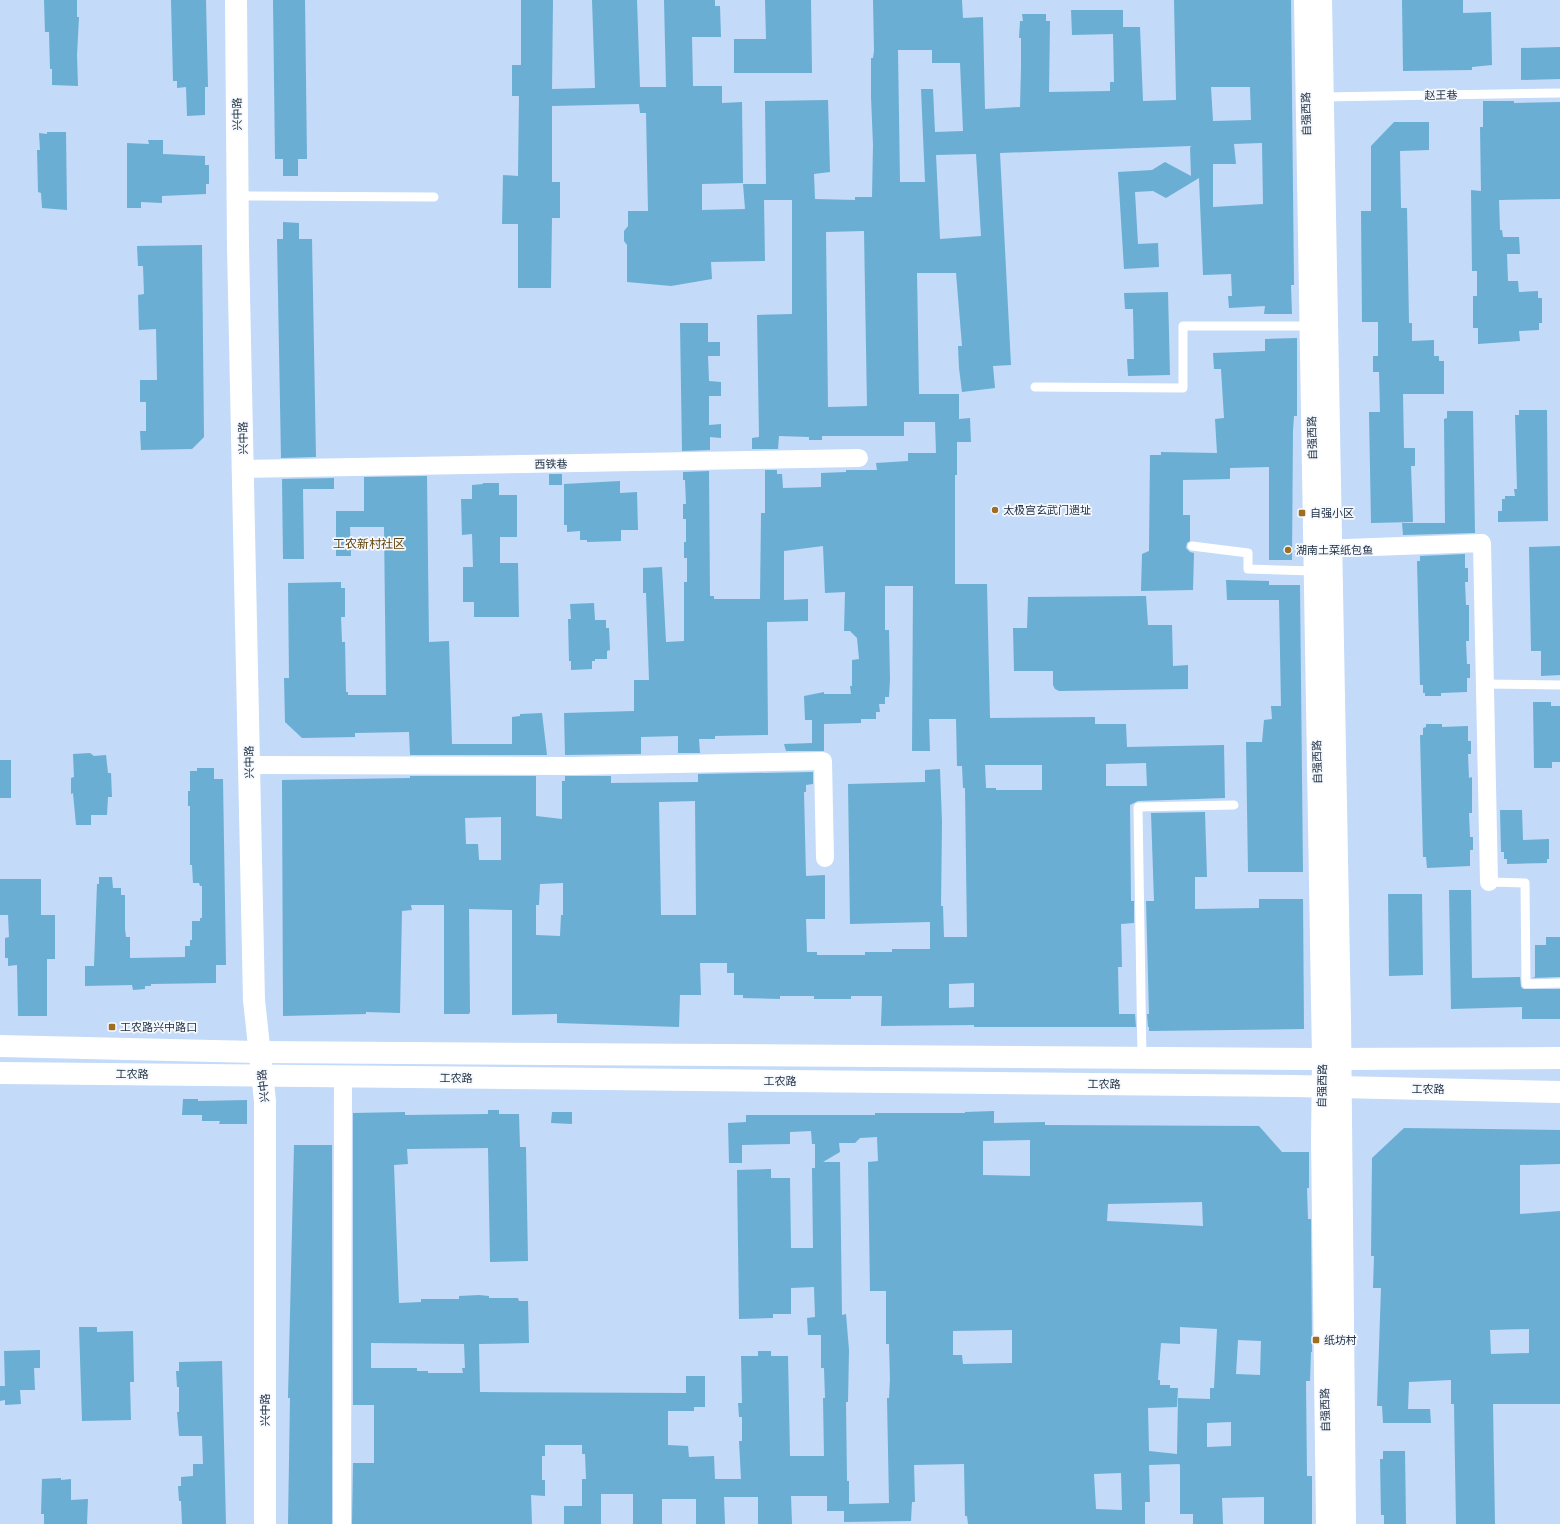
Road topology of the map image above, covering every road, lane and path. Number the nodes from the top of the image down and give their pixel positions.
1 (236, 0) edge
2 (1305, 0) edge
3 (1321, 0) edge
4 (1560, 93) edge
5 (1323, 97) junction
6 (238, 196) junction
7 (434, 197) dead end
8 (1310, 326) junction
9 (1035, 386) dead end
10 (859, 458) dead end
11 (243, 469) junction
12 (1192, 546) dead end
13 (1322, 548) junction
14 (1314, 571) junction
15 (1485, 684) junction
16 (1560, 685) edge
17 (249, 765) junction
18 (1234, 805) dead end
19 (825, 858) dead end
20 (1489, 882) joint
21 (1560, 983) edge
22 (0, 1046) edge
23 (260, 1052) junction
24 (1142, 1058) junction
25 (1560, 1058) edge
26 (1332, 1059) junction
27 (0, 1073) edge
28 (263, 1076) junction
29 (343, 1077) junction
30 (1331, 1087) junction
31 (1560, 1092) edge
32 (265, 1524) edge
33 (342, 1524) edge
34 (1327, 1524) edge
35 (1345, 1524) edge

1 - 6 main road, 兴中路
2 - 8 main road, 自强西路
3 - 5 main road, 自强西路
4 - 5 lane, 赵王巷
5 - 13 main road, 自强西路
6 - 7 lane
6 - 11 main road, 兴中路
8 - 9 lane
8 - 13 main road, 自强西路
10 - 11 street, 西铁巷
11 - 17 main road, 兴中路
12 - 14 lane
13 - 14 main road, 自强西路
13 - 15 street
13 - 26 main road, 自强西路
14 - 26 main road, 自强西路
15 - 16 lane
15 - 20 street
17 - 19 street
17 - 23 main road, 兴中路
18 - 24 lane
20 - 21 lane
22 - 23 main road
23 - 24 main road
23 - 28 main road, 兴中路
24 - 26 main road
25 - 26 main road
26 - 30 main road, 自强西路
27 - 28 main road, 工农路
28 - 29 main road, 工农路
28 - 32 main road, 兴中路
29 - 30 main road, 工农路
29 - 33 street
30 - 31 main road, 工农路
30 - 34 main road, 自强西路
30 - 35 main road, 自强西路

